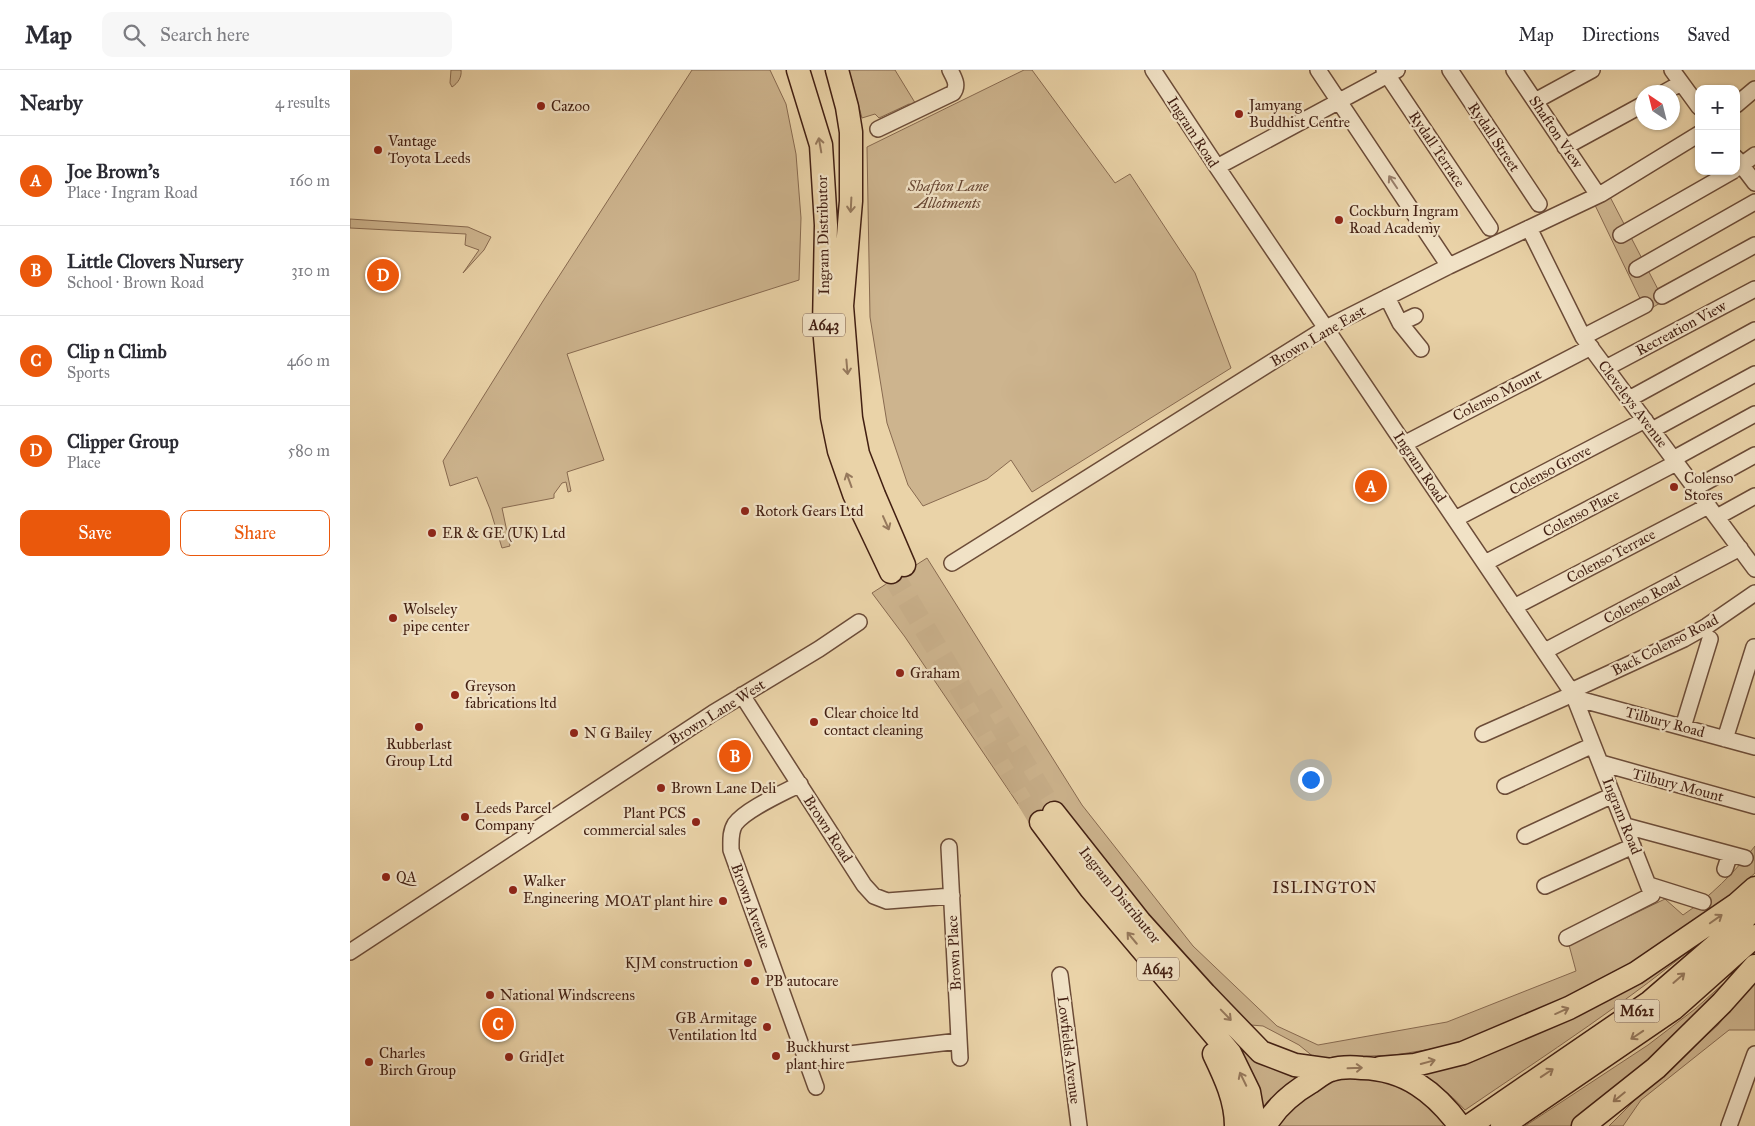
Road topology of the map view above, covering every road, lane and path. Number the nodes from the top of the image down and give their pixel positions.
1 (798, 70) edge
2 (837, 70) edge
3 (1153, 70) edge
4 (1318, 70) edge
5 (1450, 70) edge
6 (1514, 70) edge
7 (1592, 70) edge
8 (1672, 70) edge
9 (1389, 72) edge
10 (952, 74) edge
11 (1682, 84) joint
12 (1755, 89) edge
13 (1338, 101) junction
14 (1535, 101) junction
15 (1695, 102) edge
16 (1740, 102) edge
17 (1635, 109) edge
18 (878, 130) dead end
19 (1695, 136) edge
20 (1566, 146) junction
21 (1755, 156) edge
22 (1740, 164) edge
23 (1216, 167) junction
24 (1740, 169) edge
25 (1722, 175) edge
26 (1755, 183) edge
27 (1598, 195) junction
28 (1755, 202) edge
29 (1539, 204) dead end
30 (1490, 228) dead end
31 (1529, 228) junction
32 (1620, 235) dead end
33 (1755, 245) edge
34 (1450, 266) junction
35 (1637, 269) dead end
36 (1755, 288) edge
37 (1662, 296) dead end
38 (1386, 298) junction
39 (1645, 305) dead end
40 (1415, 316) dead end
41 (1400, 323) junction
42 (1326, 328) junction
43 (1755, 330) edge
44 (1587, 342) junction
45 (1421, 349) dead end
46 (1606, 368) junction
47 (1755, 374) edge
48 (1629, 399) junction
49 (1755, 414) edge
50 (1648, 425) junction
51 (1404, 444) junction
52 (1755, 455) edge
53 (1675, 461) junction
54 (1695, 488) junction
55 (1753, 501) edge
56 (1712, 512) junction
57 (1455, 519) junction
58 (1740, 548) junction
59 (952, 563) dead end
60 (1485, 563) junction
61 (1755, 569) edge
62 (1755, 593) edge
63 (1514, 607) junction
64 (860, 622) dead end
65 (1710, 640) dead end
66 (1754, 647) edge
67 (1544, 651) junction
68 (1573, 694) junction
69 (742, 695) junction
70 (1683, 727) junction
71 (1483, 734) dead end
72 (1725, 739) junction
73 (1593, 745) junction
74 (1755, 747) edge
75 (1601, 763) junction
76 (800, 784) junction
77 (1505, 786) dead end
78 (1613, 795) junction
79 (1755, 806) edge
80 (1626, 826) junction
81 (1525, 836) dead end
82 (1633, 846) junction
83 (949, 847) dead end
84 (1730, 854) junction
85 (1746, 858) dead end
86 (1726, 869) dead end
87 (1649, 885) junction
88 (1545, 886) dead end
89 (1755, 888) edge
90 (952, 896) junction
91 (1702, 902) dead end
92 (1755, 906) edge
93 (1755, 936) edge
94 (1567, 938) dead end
95 (350, 952) edge
96 (1755, 966) edge
97 (1060, 975) dead end
98 (1180, 995) junction
99 (959, 1041) junction
100 (1755, 1054) edge
101 (960, 1058) dead end
102 (807, 1059) junction
103 (1380, 1068) junction
104 (1331, 1070) junction
105 (816, 1087) dead end
106 (1510, 1113) edge
107 (1079, 1126) edge
108 (1236, 1126) edge
109 (1255, 1126) edge
110 (1265, 1126) edge
111 (1460, 1126) edge
112 (1469, 1126) edge
113 (1583, 1126) edge
114 (1729, 1126) edge

2 -> 1 highway, Ingram Distributor / A643
3 - 23 street, Ingram Road
4 - 13 street
5 - 29 street, Rydall Street
6 - 14 street, Shafton View
7 - 14 street
8 - 11 street
9 - 13 street
9 - 30 street, Rydall Terrace
10 - 18 street
11 - 15 street
12 - 16 street
13 - 23 street
34 -> 13 street
14 - 20 street, Shafton View
17 - 20 street
19 - 27 street, Brown Lane East
20 - 27 street, Shafton View
21 - 22 street
23 - 42 street, Ingram Road
24 - 26 street
25 - 32 street
27 - 31 street, Brown Lane East
28 - 35 street
31 - 34 street, Brown Lane East
31 - 44 street, Cleveleys Avenue
33 - 37 street
34 - 38 street, Brown Lane East
36 - 46 street, Recreation View
38 - 41 street
38 - 42 street, Brown Lane East
39 - 44 street, Colenso Mount
40 - 41 street
41 - 45 street
42 - 51 street, Ingram Road
42 - 59 street, Brown Lane East
43 - 48 street
44 - 46 street, Cleveleys Avenue
44 - 51 street, Colenso Mount
46 - 48 street, Cleveleys Avenue
47 - 50 street, Colenso Grove
48 - 50 street, Cleveleys Avenue
49 - 53 street, Colenso Place
50 - 53 street, Cleveleys Avenue
50 - 57 street, Colenso Grove
51 - 57 street, Ingram Road
52 - 54 street
53 - 54 street, Cleveleys Avenue
53 - 60 street, Colenso Place
54 - 56 street, Cleveleys Avenue
55 - 56 street, Colenso Terrace
56 - 58 street, Cleveleys Avenue
56 - 63 street, Colenso Terrace
57 - 60 street, Ingram Road
58 - 61 street, Cleveleys Avenue
58 - 67 street, Colenso Road
60 - 63 street, Ingram Road
62 - 68 street, Back Colenso Road
63 - 67 street, Ingram Road
64 - 69 street, Brown Lane West
65 - 70 street
66 - 72 street
67 - 68 street, Ingram Road
68 - 70 street, Tilbury Road
68 - 71 street, Back Colenso Road
68 - 73 street, Ingram Road
69 - 76 street, Brown Road
69 - 95 street, Brown Lane West
70 - 72 street, Tilbury Road
72 - 74 street, Tilbury Road
73 - 75 street, Ingram Road
73 - 77 street
75 - 78 street, Ingram Road
75 - 79 street, Tilbury Mount
76 - 90 street, Brown Road
76 - 102 street, Brown Avenue
78 - 80 street, Ingram Road
78 - 81 street
80 - 82 street, Ingram Road
80 - 84 street
82 - 87 street, Ingram Road
82 - 88 street
83 - 90 street, Brown Place
84 - 85 street
84 - 86 street
87 - 91 street
87 - 94 street
103 -> 89 highway
90 - 99 street, Brown Place
106 -> 92 highway, M621
93 -> 106 highway, M621
96 -> 113 highway
97 - 107 street, Lowfields Avenue
98 -> 104 highway, Ingram Distributor / A643
98 - 108 highway
109 -> 98 highway, Ingram Distributor / A643
99 - 101 street, Brown Place
99 - 102 street
100 - 114 street
102 - 105 street, Brown Avenue
104 -> 103 highway
103 - 111 highway
104 - 110 highway
106 - 112 highway, M621

